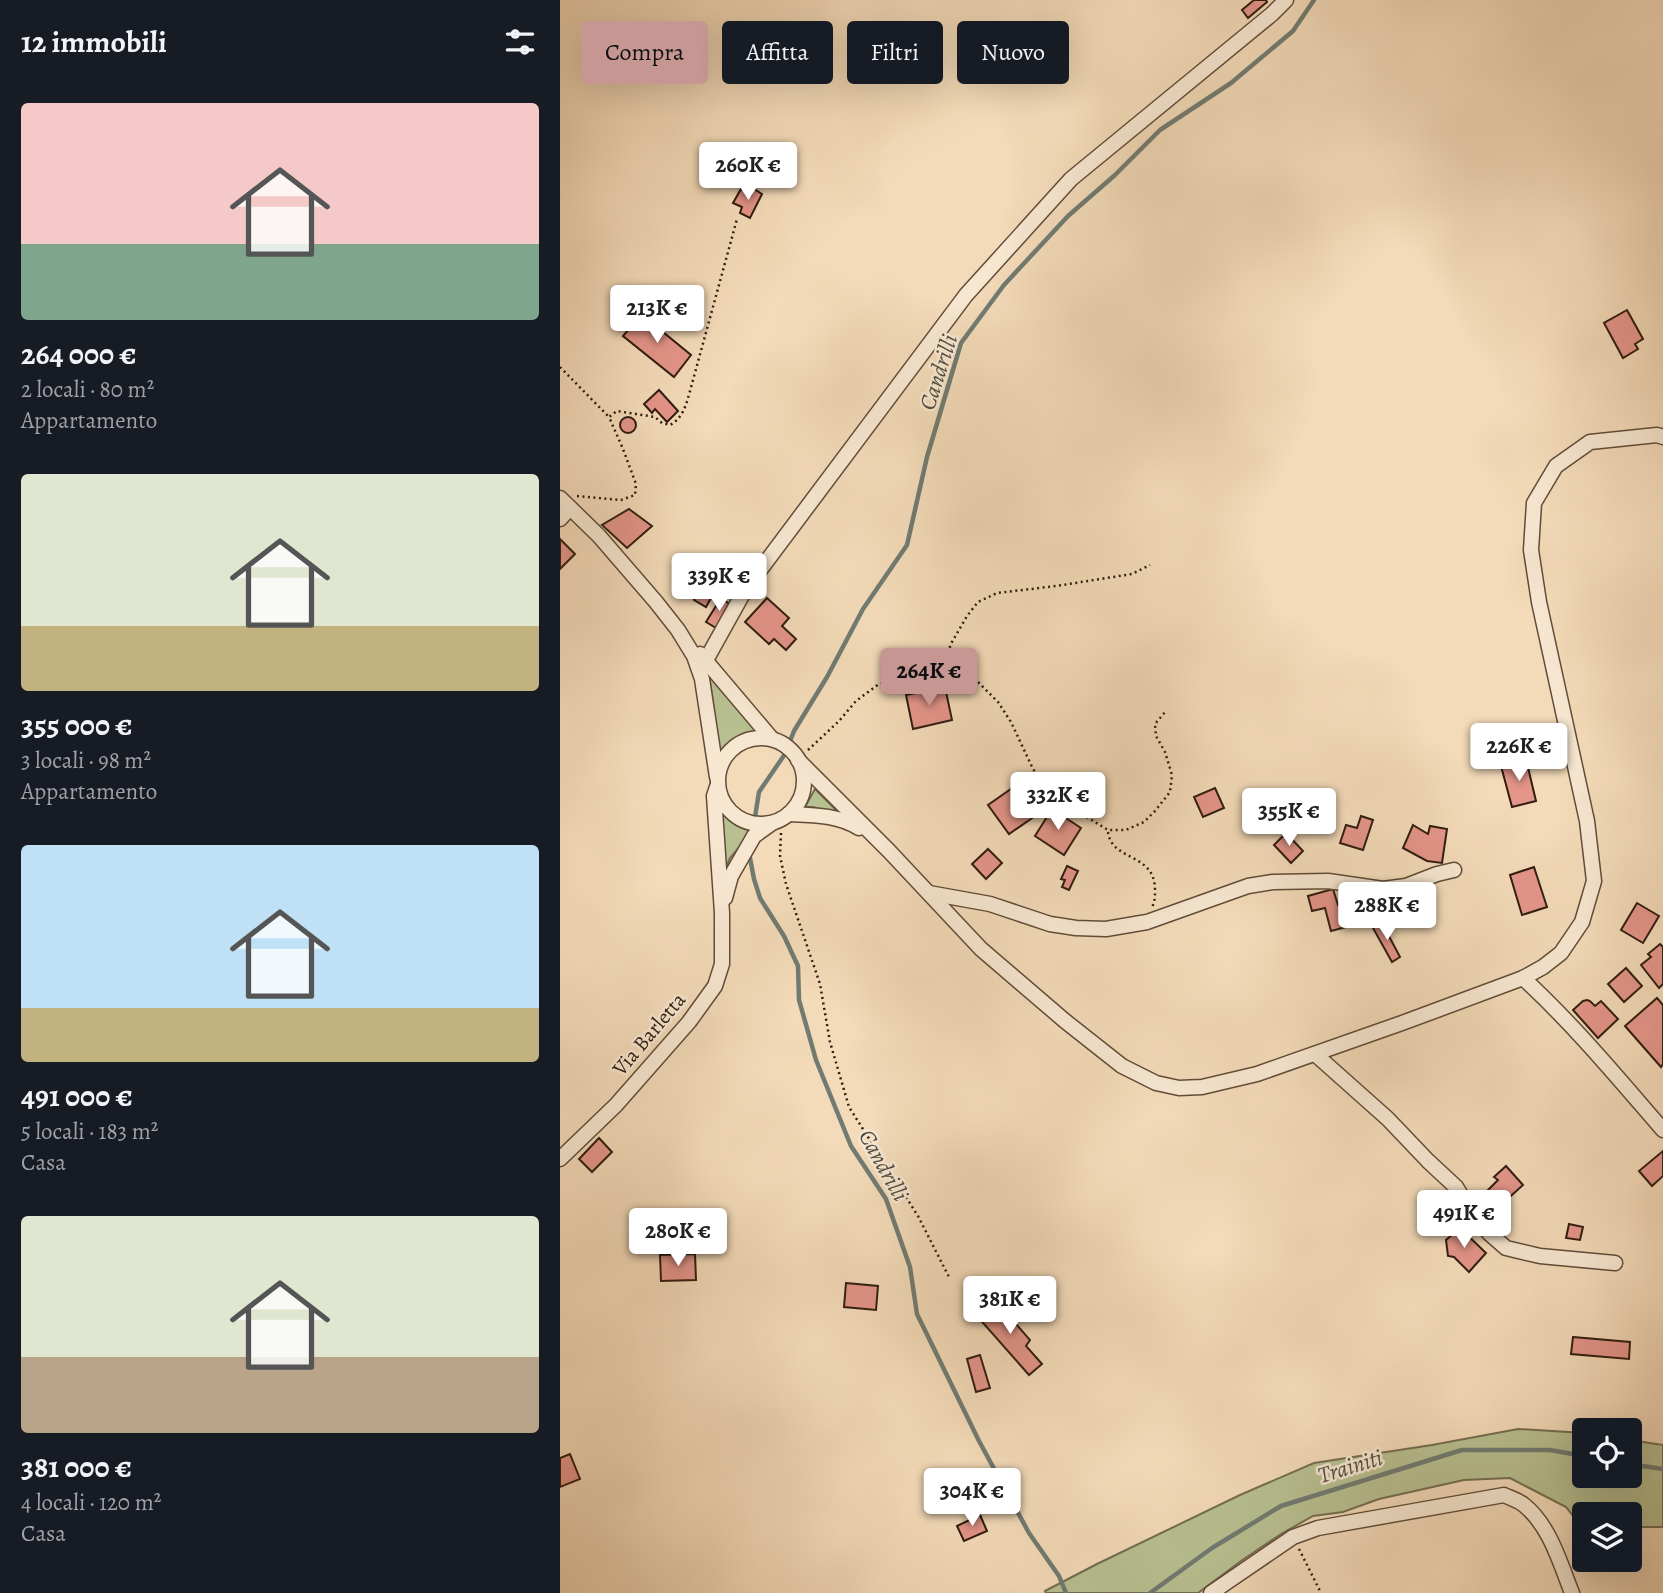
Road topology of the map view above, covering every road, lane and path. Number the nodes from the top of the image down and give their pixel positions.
1 (1286, 0) edge
2 (737, 219) dead end
3 (560, 367) edge
4 (609, 417) junction
5 (1663, 437) edge
6 (567, 501) edge
7 (560, 519) edge
8 (1150, 565) dead end
9 (678, 630) junction
10 (706, 660) junction
11 (941, 668) junction
12 (1166, 711) dead end
13 (786, 748) junction
14 (717, 782) junction
15 (781, 819) junction
16 (1108, 830) junction
17 (885, 847) junction
18 (1454, 870) dead end
19 (929, 893) junction
20 (722, 914) junction
21 (1144, 922) junction
22 (1523, 978) junction
23 (1315, 1054) junction
24 (1663, 1130) edge
25 (560, 1159) edge
26 (1615, 1264) dead end
27 (950, 1279) dead end
28 (1293, 1537) junction
29 (1211, 1593) edge
30 (1321, 1593) edge
31 (1572, 1593) edge

1 - 10 street
2 - 4 path
3 - 4 path
4 - 6 path
5 - 22 street
6 - 7 street
6 - 9 street
8 - 11 path
9 - 10 street
9 - 14 street
10 - 13 street
11 - 13 path
11 - 16 path
12 - 16 path
13 - 14 street
13 - 15 street
13 - 17 street
14 - 15 street
14 - 20 street
15 - 17 street
15 - 20 street
15 - 27 path
16 - 21 path
17 - 19 street
18 - 21 street
19 - 21 street
19 - 23 street
20 - 25 street, Via Barletta
22 - 23 street
22 - 24 street
23 - 26 street
28 - 29 street
28 - 30 path
28 - 31 street

